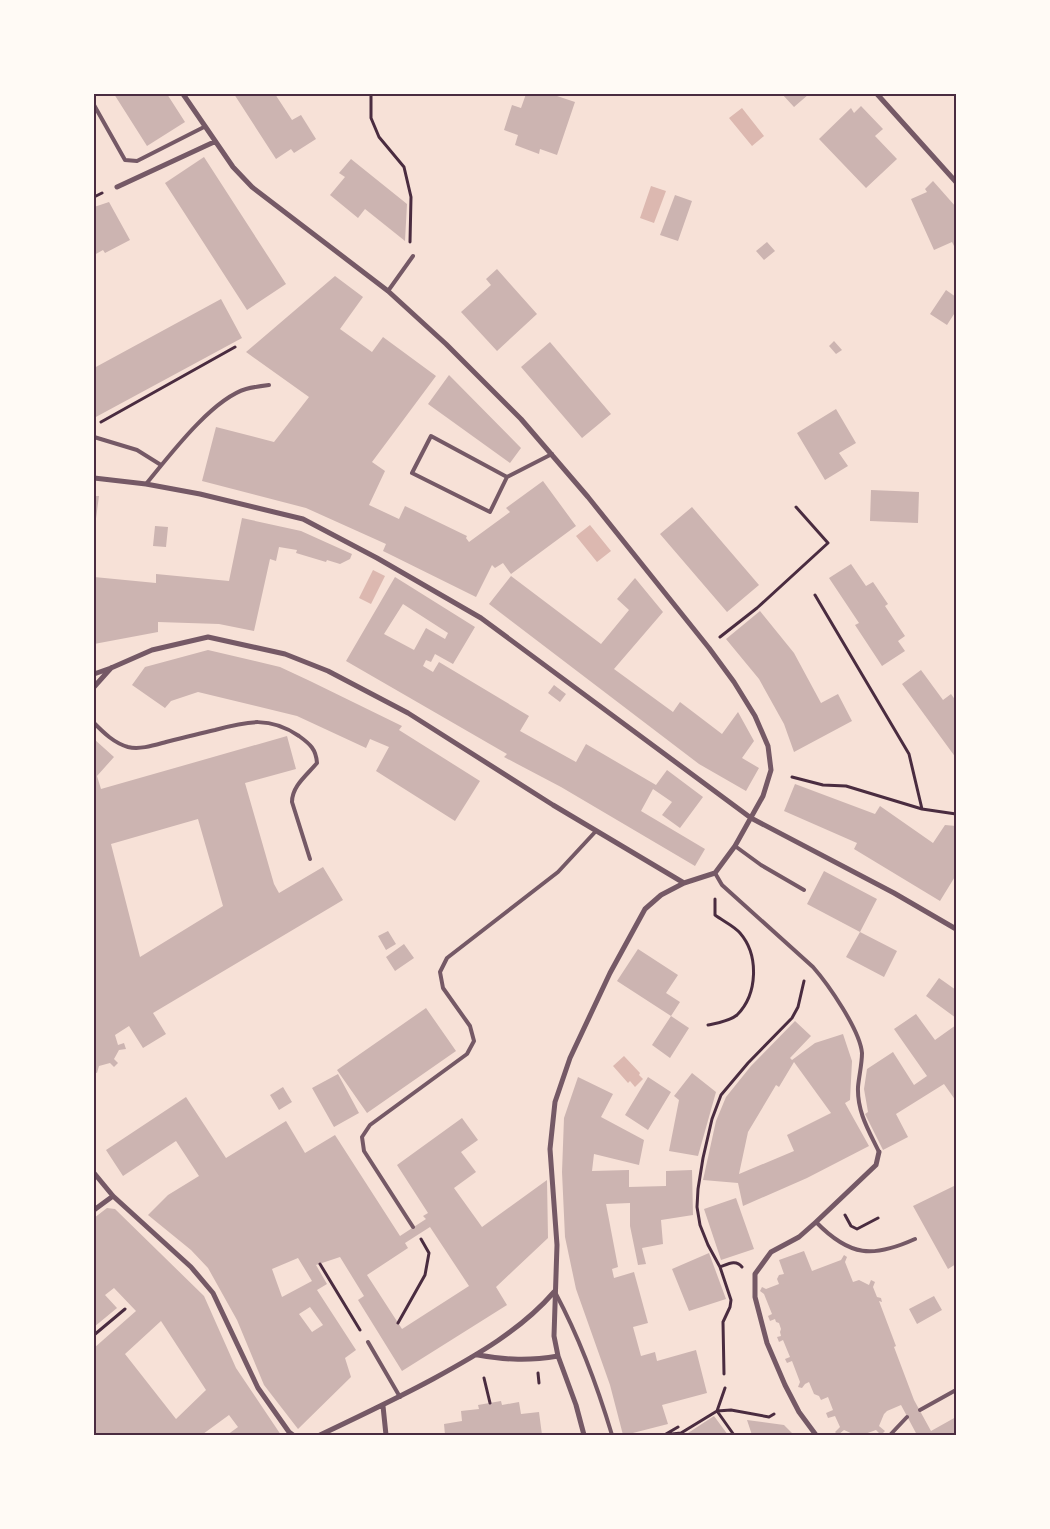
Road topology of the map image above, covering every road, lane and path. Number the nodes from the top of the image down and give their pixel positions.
1 (183, 94) edge
2 (371, 94) edge
3 (877, 94) edge
4 (94, 105) edge
5 (204, 127) junction
6 (214, 142) junction
7 (956, 182) edge
8 (117, 186) dead end
9 (410, 250) dead end
10 (413, 256) dead end
11 (388, 291) junction
12 (235, 348) dead end
13 (269, 385) dead end
14 (94, 426) edge
15 (94, 437) edge
16 (552, 454) junction
17 (161, 465) junction
18 (507, 477) junction
19 (94, 478) edge
20 (146, 484) junction
21 (796, 507) dead end
22 (815, 595) dead end
23 (720, 638) dead end
24 (112, 668) junction
25 (94, 674) edge
26 (94, 687) edge
27 (94, 723) edge
28 (792, 777) dead end
29 (922, 809) junction
30 (956, 814) edge
31 (752, 818) junction
32 (596, 831) junction
33 (735, 846) junction
34 (310, 859) dead end
35 (715, 873) junction
36 (684, 883) junction
37 (804, 890) dead end
38 (715, 896) dead end
39 (956, 930) edge
40 (813, 967) junction
41 (708, 1025) dead end
42 (879, 1152) joint
43 (94, 1173) edge
44 (113, 1196) junction
45 (94, 1210) edge
46 (844, 1214) dead end
47 (878, 1218) dead end
48 (816, 1222) junction
49 (413, 1227) dead end
50 (418, 1235) dead end
51 (915, 1239) dead end
52 (320, 1264) dead end
53 (720, 1267) junction
54 (744, 1270) dead end
55 (555, 1292) junction
56 (125, 1309) dead end
57 (398, 1323) dead end
58 (94, 1335) edge
59 (368, 1342) joint
60 (478, 1355) junction
61 (558, 1356) junction
62 (724, 1374) dead end
63 (484, 1378) dead end
64 (725, 1388) dead end
65 (956, 1390) edge
66 (400, 1397) junction
67 (490, 1403) dead end
68 (383, 1406) junction
69 (717, 1410) junction
70 (920, 1410) dead end
71 (774, 1414) dead end
72 (907, 1417) dead end
73 (678, 1427) dead end
74 (293, 1435) edge
75 (320, 1435) edge
76 (386, 1435) edge
77 (584, 1435) edge
78 (612, 1435) edge
79 (663, 1435) edge
80 (734, 1435) edge
81 (816, 1435) edge
82 (890, 1435) edge

1 - 5 street
2 - 9 path
3 - 7 street
4 - 5 lane
5 - 6 street
6 - 8 street
6 - 11 street
10 - 11 lane
11 - 16 street
12 - 14 path
13 - 17 lane
15 - 17 lane
16 - 18 lane
16 - 31 street
17 - 20 lane
18 - 18 lane
19 - 20 street
20 - 31 street
21 - 23 path
22 - 29 path
24 - 25 street
24 - 26 street
24 - 32 street
27 - 34 lane
28 - 29 path
29 - 30 path
31 - 33 street
31 - 39 street
32 - 36 street
32 - 49 lane
33 - 35 street
33 - 37 lane
35 - 36 street
35 - 40 lane
36 - 55 street
38 - 41 path
40 - 42 lane
40 - 53 path
42 - 48 street
43 - 44 street
44 - 45 street
44 - 74 street
46 - 47 path
48 - 51 lane
48 - 81 street
50 - 57 path
52 - 59 path
53 - 54 path
53 - 62 path
55 - 60 street
55 - 61 street
55 - 78 lane
56 - 58 path
59 - 66 lane
60 - 61 street
60 - 66 street
61 - 77 street
63 - 67 path
64 - 69 path
65 - 70 lane
66 - 68 street
68 - 75 street
68 - 76 street
69 - 71 path
69 - 79 path
69 - 80 path
72 - 82 lane
73 - 79 path

